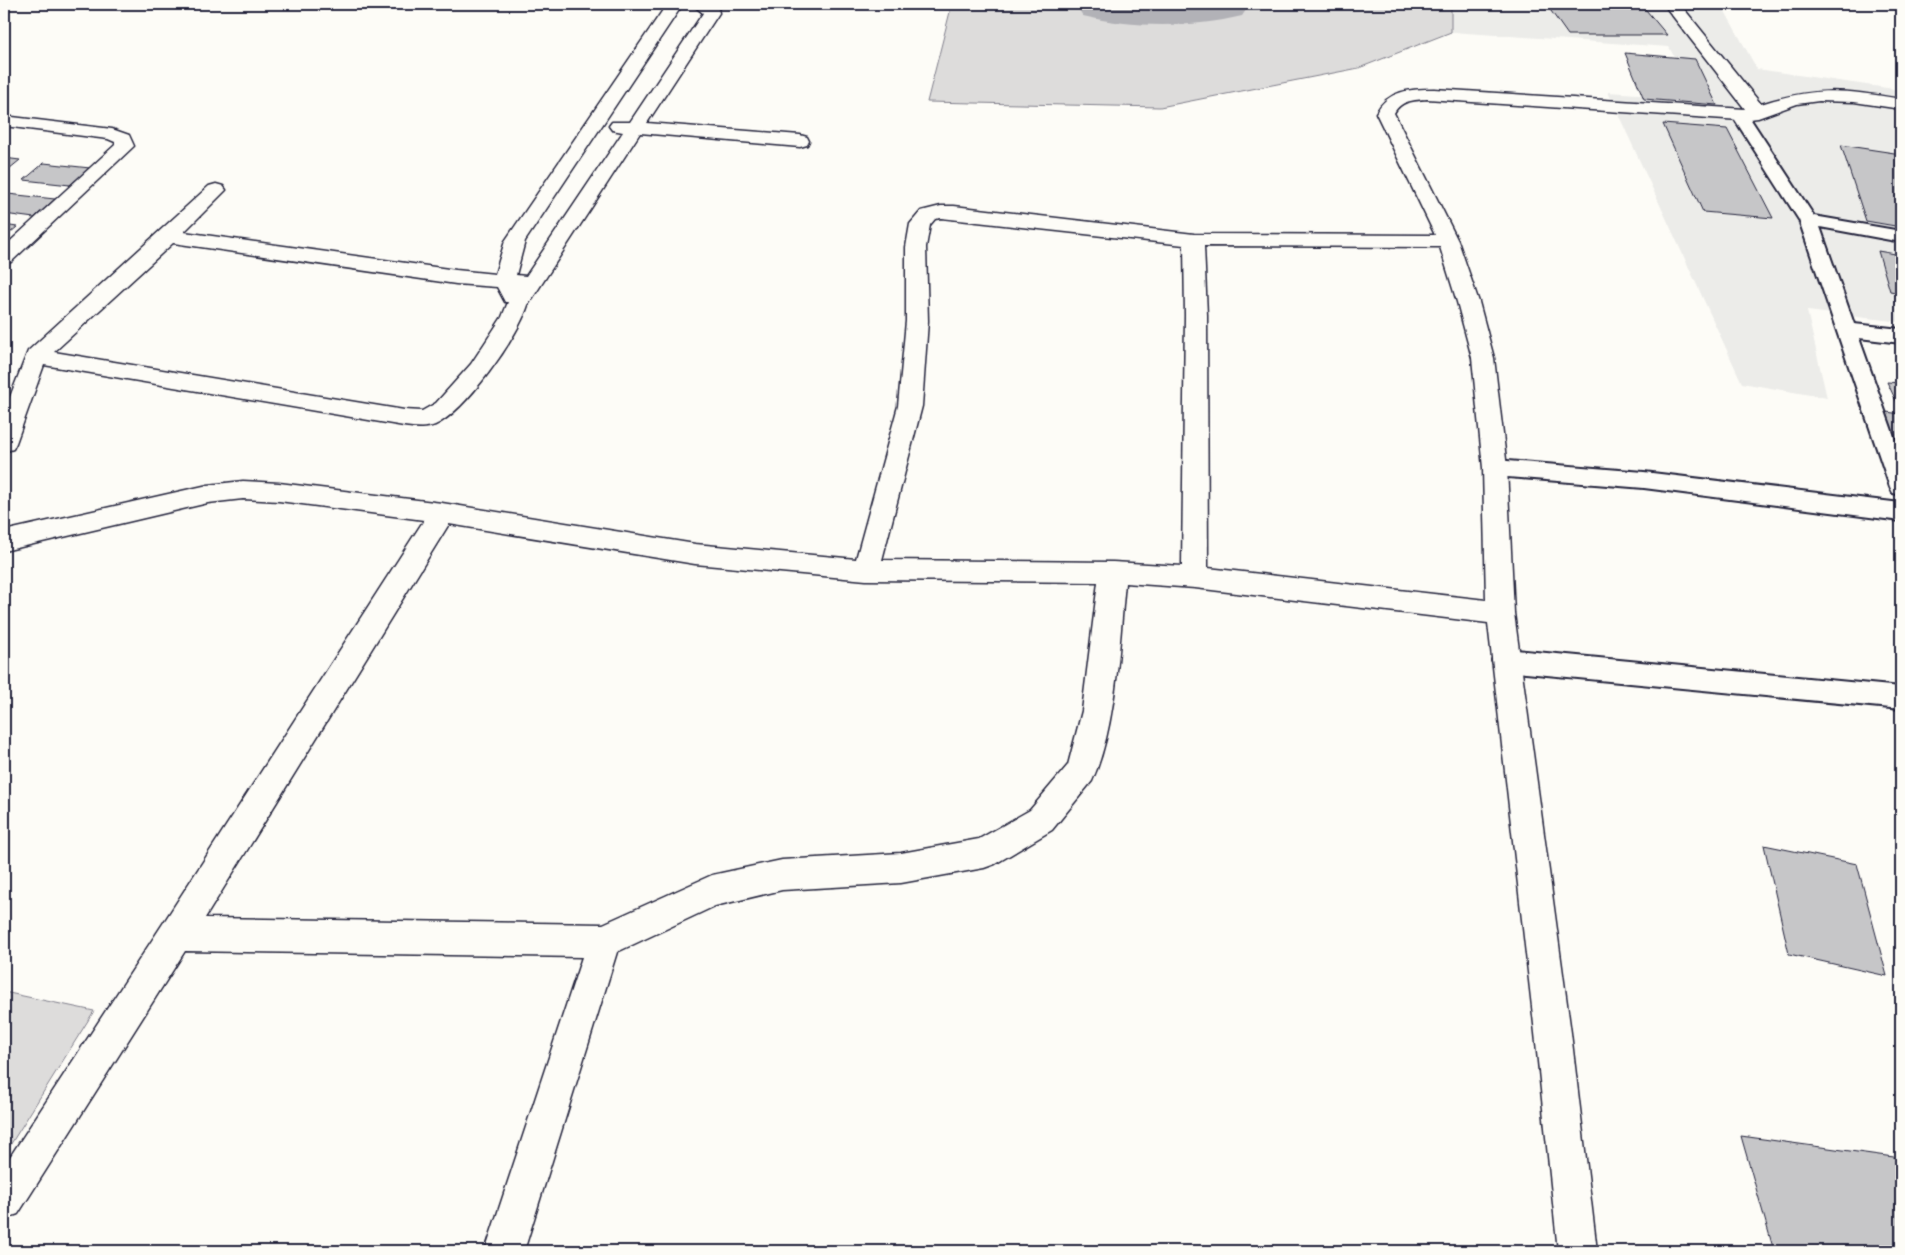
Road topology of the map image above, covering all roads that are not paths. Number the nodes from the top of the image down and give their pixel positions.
1 (675, 4) edge
2 (1674, 7) dead end
3 (705, 8) edge
4 (1901, 104) edge
5 (1749, 114) junction
6 (4, 121) edge
7 (594, 123) junction
8 (632, 128) junction
9 (800, 141) dead end
10 (216, 190) dead end
11 (1808, 220) junction
12 (168, 236) junction
13 (1901, 236) edge
14 (1194, 240) junction
15 (1448, 241) junction
16 (4, 258) edge
17 (504, 280) junction
18 (532, 283) junction
19 (517, 305) junction
20 (1846, 330) junction
21 (1901, 336) edge
22 (36, 356) junction
23 (4, 443) edge
24 (1495, 468) junction
25 (1901, 486) edge
26 (1901, 512) edge
27 (442, 513) junction
28 (4, 541) edge
29 (866, 570) junction
30 (1113, 572) junction
31 (1195, 576) junction
32 (1500, 613) junction
33 (1505, 660) junction
34 (1901, 698) edge
35 (176, 934) junction
36 (604, 941) junction
37 (4, 1200) edge
38 (505, 1251) edge
39 (1578, 1251) edge

1 - 7 street
2 - 5 street
3 - 8 street
4 - 5 street
5 - 11 lane
5 - 15 street
6 - 16 street
7 - 8 street
7 - 17 street
8 - 9 street
8 - 18 street
10 - 12 street
11 - 13 lane
11 - 20 lane
12 - 17 street
12 - 22 street
14 - 15 street
14 - 29 street
14 - 31 street
15 - 24 street
17 - 18 street
17 - 19 street
18 - 19 street
19 - 22 street
20 - 21 lane
20 - 25 lane
22 - 23 street
24 - 26 lane
24 - 32 street
27 - 28 street
27 - 29 street
27 - 35 street
29 - 30 street
30 - 31 street
30 - 36 street
31 - 32 street
32 - 33 street
33 - 34 lane
33 - 39 street
35 - 36 street
35 - 37 street
36 - 38 street

